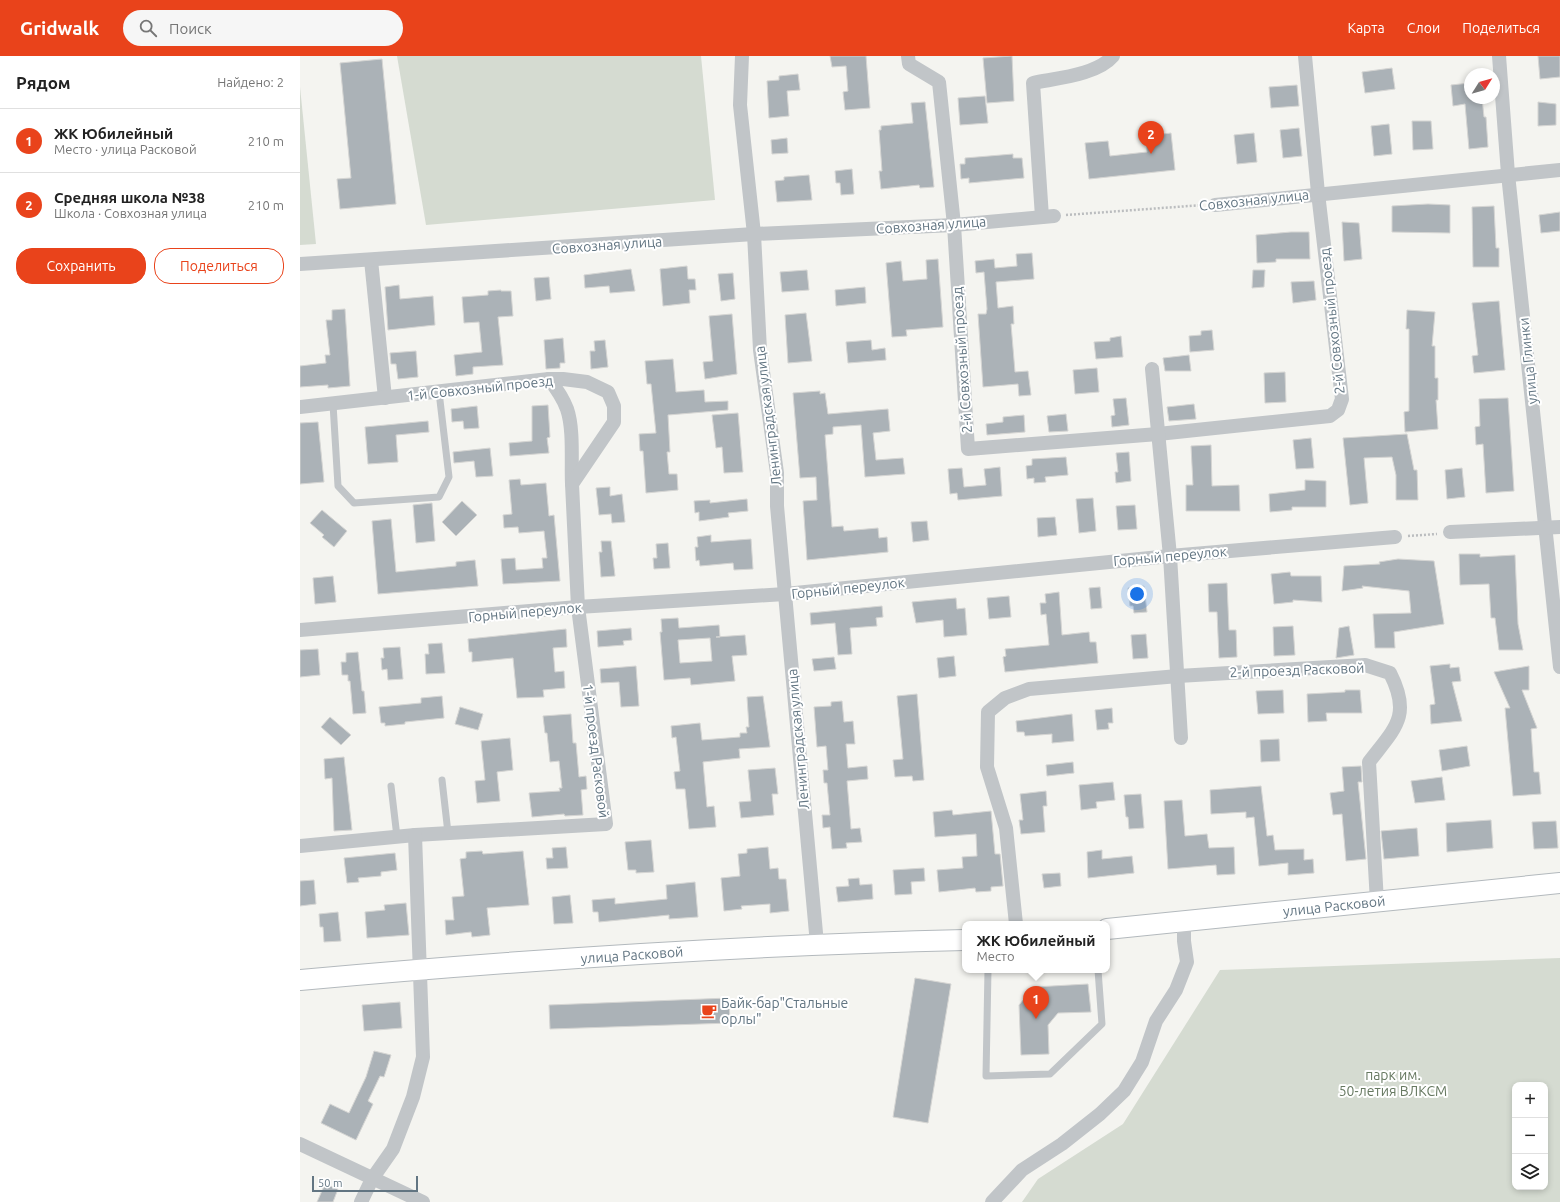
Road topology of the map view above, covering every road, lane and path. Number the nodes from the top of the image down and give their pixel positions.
1 (742, 56) edge
2 (908, 56) edge
3 (1113, 56) edge
4 (1305, 56) edge
5 (1499, 56) edge
6 (1560, 170) edge
7 (1508, 174) junction
8 (1318, 193) junction
9 (1215, 205) joint
10 (1048, 216) junction
11 (954, 225) junction
12 (754, 234) junction
13 (371, 260) junction
14 (300, 264) edge
15 (1152, 369) dead end
16 (549, 380) junction
17 (439, 392) junction
18 (385, 398) junction
19 (333, 404) junction
20 (300, 407) edge
21 (1158, 434) junction
22 (572, 484) junction
23 (1560, 527) edge
24 (1545, 528) junction
25 (1450, 532) joint
26 (1395, 537) joint
27 (1170, 556) junction
28 (784, 594) junction
29 (578, 607) junction
30 (300, 630) edge
31 (1560, 666) edge
32 (1178, 676) junction
33 (1181, 738) dead end
34 (442, 780) dead end
35 (391, 786) dead end
36 (448, 833) junction
37 (415, 835) junction
38 (398, 836) junction
39 (300, 846) edge
40 (1560, 883) edge
41 (1377, 902) junction
42 (1016, 921) edge
43 (1184, 921) junction
44 (1110, 929) edge
45 (962, 940) edge
46 (817, 944) junction
47 (420, 969) junction
48 (988, 973) edge
49 (1098, 973) edge
50 (300, 980) edge
51 (300, 1144) edge
52 (372, 1179) junction
53 (361, 1202) edge
54 (423, 1202) edge
55 (992, 1202) edge

1 - 12 street, Ленинградская улица
2 - 11 street
3 - 10 street
4 - 8 street, 2-й Совхозный проезд
5 - 7 street, улица Глинки
6 - 7 street, Совхозная улица
7 - 8 street, Совхозная улица
7 - 24 street, улица Глинки
8 - 9 street, Совхозная улица
8 - 21 street, 2-й Совхозный проезд
9 - 10 path, Совхозная улица
10 - 11 street, Совхозная улица
11 - 12 street, Совхозная улица
11 - 21 street, 2-й Совхозный проезд
12 - 13 street, Совхозная улица
12 - 28 street, Ленинградская улица
13 - 14 street, Совхозная улица
13 - 18 street
15 - 21 street
16 - 17 street, 1-й Совхозный проезд
16 - 22 street
16 - 22 street, 1-й Совхозный проезд
17 - 18 street, 1-й Совхозный проезд
17 - 19 lane
18 - 19 street, 1-й Совхозный проезд
19 - 20 street, 1-й Совхозный проезд
21 - 27 street
22 - 29 street
23 - 24 street
24 - 25 street
24 - 31 street, улица Глинки
25 - 26 path
26 - 27 street, Горный переулок
27 - 28 street, Горный переулок
27 - 32 street
28 - 29 street, Горный переулок
28 - 46 street, Ленинградская улица
29 - 30 street, Горный переулок
29 - 36 street, 1-й проезд Расковой
32 - 33 street
32 - 41 street, 2-й проезд Расковой
32 - 42 street, 2-й проезд Расковой
34 - 36 lane
35 - 38 lane
36 - 37 street, 1-й проезд Расковой
37 - 38 street, 1-й проезд Расковой
37 - 47 street
38 - 39 street, 1-й проезд Расковой
40 - 41 street, улица Расковой
41 - 43 street, улица Расковой
43 - 44 street, улица Расковой
43 - 55 street
45 - 46 street, улица Расковой
46 - 47 street, улица Расковой
47 - 50 street, улица Расковой
47 - 52 street
48 - 49 lane
51 - 52 street
52 - 53 street
52 - 54 street

